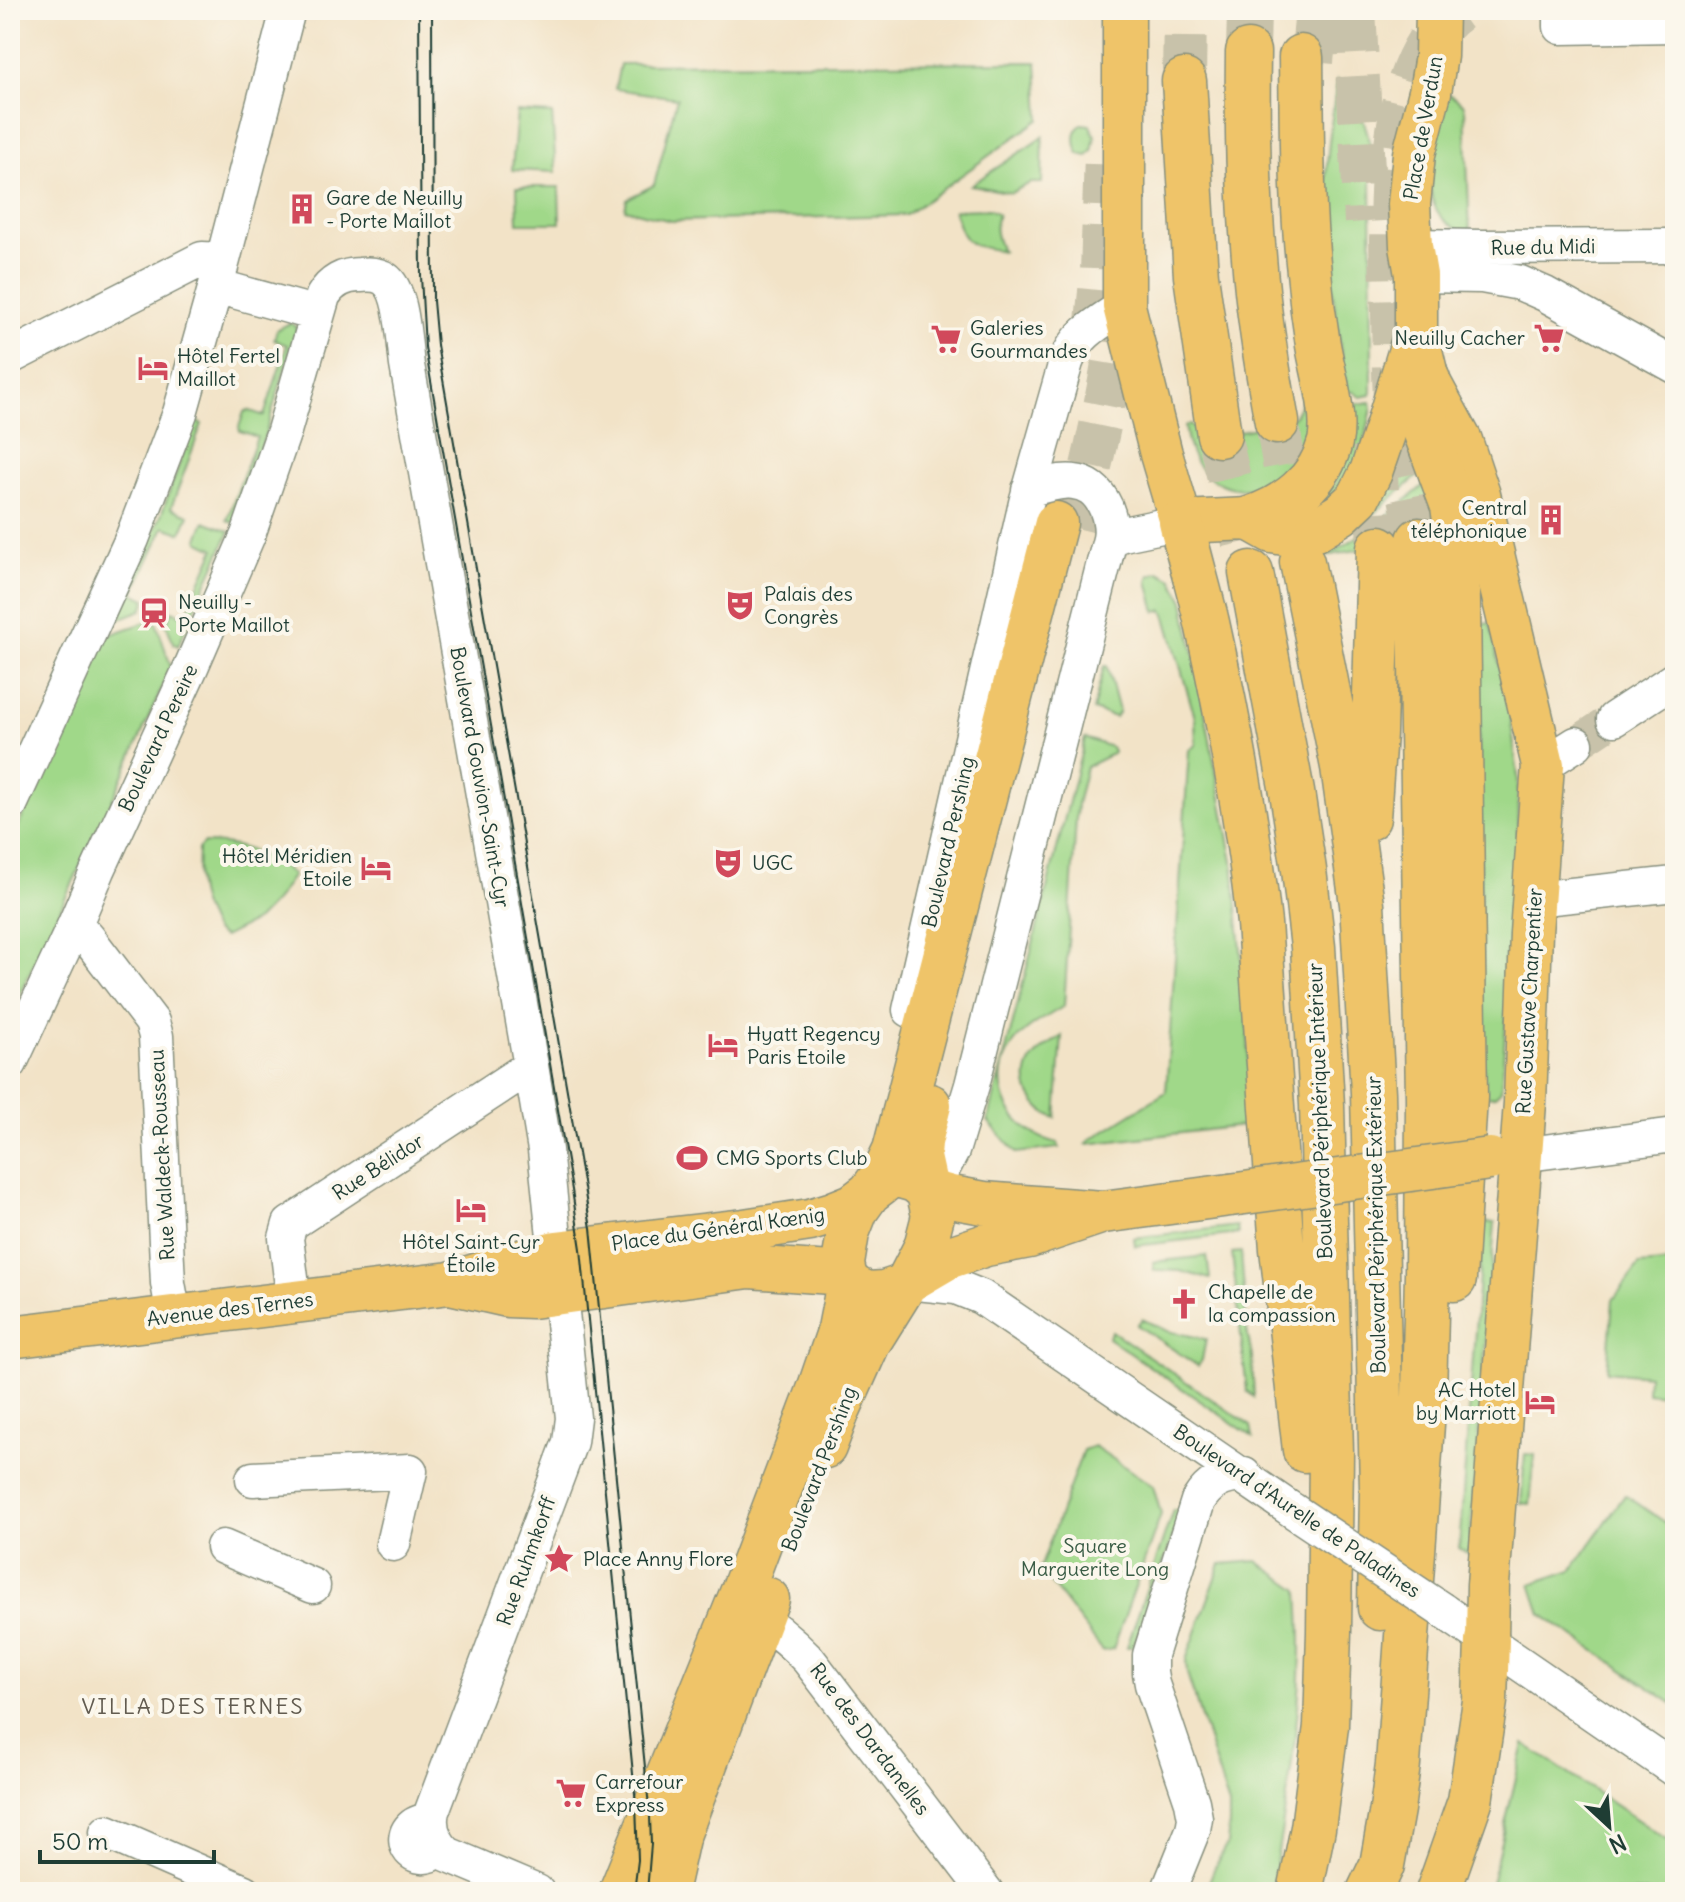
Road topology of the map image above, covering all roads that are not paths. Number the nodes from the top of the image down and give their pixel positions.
1 (288, 10) edge
2 (1124, 10) edge
3 (1437, 10) edge
4 (1561, 10) edge
5 (1675, 25) edge
6 (1248, 52) tunnel mouth
7 (1307, 60) tunnel mouth
8 (1184, 81) tunnel mouth
9 (1675, 246) edge
10 (1413, 260) junction
11 (1507, 264) junction
12 (220, 273) junction
13 (374, 274) joint
14 (1124, 306) junction
15 (317, 314) junction
16 (1416, 330) junction
17 (10, 357) edge
18 (1675, 366) edge
19 (1428, 380) junction
20 (1277, 422) tunnel mouth
21 (1219, 435) tunnel mouth
22 (1029, 490) junction
23 (1249, 519) junction
24 (1181, 522) junction
25 (1081, 530) junction
26 (1302, 562) tunnel mouth
27 (1251, 573) tunnel mouth
28 (1675, 679) edge
29 (1614, 719) tunnel mouth
30 (10, 805) edge
31 (1675, 884) edge
32 (1534, 899) junction
33 (1362, 904) junction
34 (75, 924) junction
35 (10, 1063) edge
36 (531, 1066) junction
37 (1675, 1135) edge
38 (1505, 1157) junction
39 (926, 1190) junction
40 (867, 1194) junction
41 (1103, 1212) junction
42 (574, 1250) junction
43 (846, 1279) junction
44 (907, 1282) junction
45 (450, 1283) junction
46 (603, 1287) joint
47 (560, 1293) junction
48 (294, 1302) junction
49 (174, 1316) junction
50 (10, 1337) edge
51 (1244, 1475) junction
52 (253, 1479) dead end
53 (393, 1544) dead end
54 (223, 1547) dead end
55 (313, 1586) dead end
56 (749, 1611) junction
57 (1329, 1632) junction
58 (1487, 1640) junction
59 (730, 1660) junction
60 (1401, 1726) junction
61 (1675, 1770) edge
62 (107, 1832) dead end
63 (244, 1892) edge
64 (537, 1892) edge
65 (620, 1892) edge
66 (666, 1892) edge
67 (986, 1892) edge
68 (1168, 1892) edge
69 (1300, 1892) edge
70 (1350, 1892) edge
71 (1369, 1892) edge
72 (1438, 1892) edge

1 - 12 street
2 - 14 main road
3 - 10 main road, Place de Verdun
4 - 5 street
6 - 20 highway
7 - 23 highway
8 - 21 highway
9 - 11 street, Rue du Midi
10 - 11 street, Rue du Midi
10 - 16 main road, Place de Verdun
11 - 18 street
12 - 15 street
12 - 17 street
12 - 30 street
13 - 15 street, Boulevard Pereire
13 - 36 street, Boulevard Gouvion-Saint-Cyr
14 - 22 street, Boulevard Pershing
14 - 24 main road
15 - 34 street, Boulevard Pereire
16 - 19 main road, Rue Gustave Charpentier
16 - 23 main road
19 - 32 main road, Rue Gustave Charpentier
19 - 60 highway
22 - 25 street, Boulevard Pershing
22 - 40 street, Boulevard Pershing
23 - 24 main road
24 - 25 street
24 - 57 highway
25 - 39 main road, Boulevard Pershing
25 - 40 main road, Boulevard Pershing
26 - 33 highway, Boulevard Périphérique Extérieur
27 - 57 highway, Boulevard Périphérique Intérieur
28 - 29 street
31 - 32 street
32 - 38 main road, Rue Gustave Charpentier
33 - 60 highway
33 - 70 highway, Boulevard Périphérique Extérieur
34 - 35 street, Boulevard Pereire
34 - 49 street, Rue Waldeck-Rousseau
36 - 42 street, Boulevard Gouvion-Saint-Cyr
36 - 48 street, Rue Bélidor
37 - 38 street
38 - 41 main road, bridge
38 - 58 main road, Rue Gustave Charpentier
39 - 40 main road, Place du Général Kœnig
39 - 41 main road
39 - 44 main road, Boulevard Pershing
40 - 42 main road, Place du Général Kœnig
40 - 43 main road, Boulevard Pershing
41 - 44 main road
42 - 45 main road, Avenue des Ternes
42 - 47 street, Boulevard Gouvion-Saint-Cyr
43 - 44 main road, Place du Général Kœnig
43 - 46 main road, Place du Général Kœnig
43 - 56 main road, Boulevard Pershing
44 - 51 street, Boulevard d'Aurelle de Paladines
44 - 56 main road, Boulevard Pershing
45 - 47 main road, Avenue des Ternes
45 - 48 main road, Avenue des Ternes
46 - 47 main road, Avenue des Ternes
47 - 64 street, Rue Ruhmkorff
48 - 49 main road, Avenue des Ternes
49 - 50 main road, Avenue des Ternes
51 - 58 street, Boulevard d'Aurelle de Paladines, bridge
51 - 68 street
52 - 53 street
54 - 55 street
56 - 59 main road, Boulevard Pershing
56 - 67 street, Rue des Dardanelles
57 - 69 highway, Boulevard Périphérique Intérieur
58 - 61 street, Boulevard d'Aurelle de Paladines
58 - 72 highway
59 - 65 main road
59 - 66 main road
60 - 71 highway
62 - 63 street

